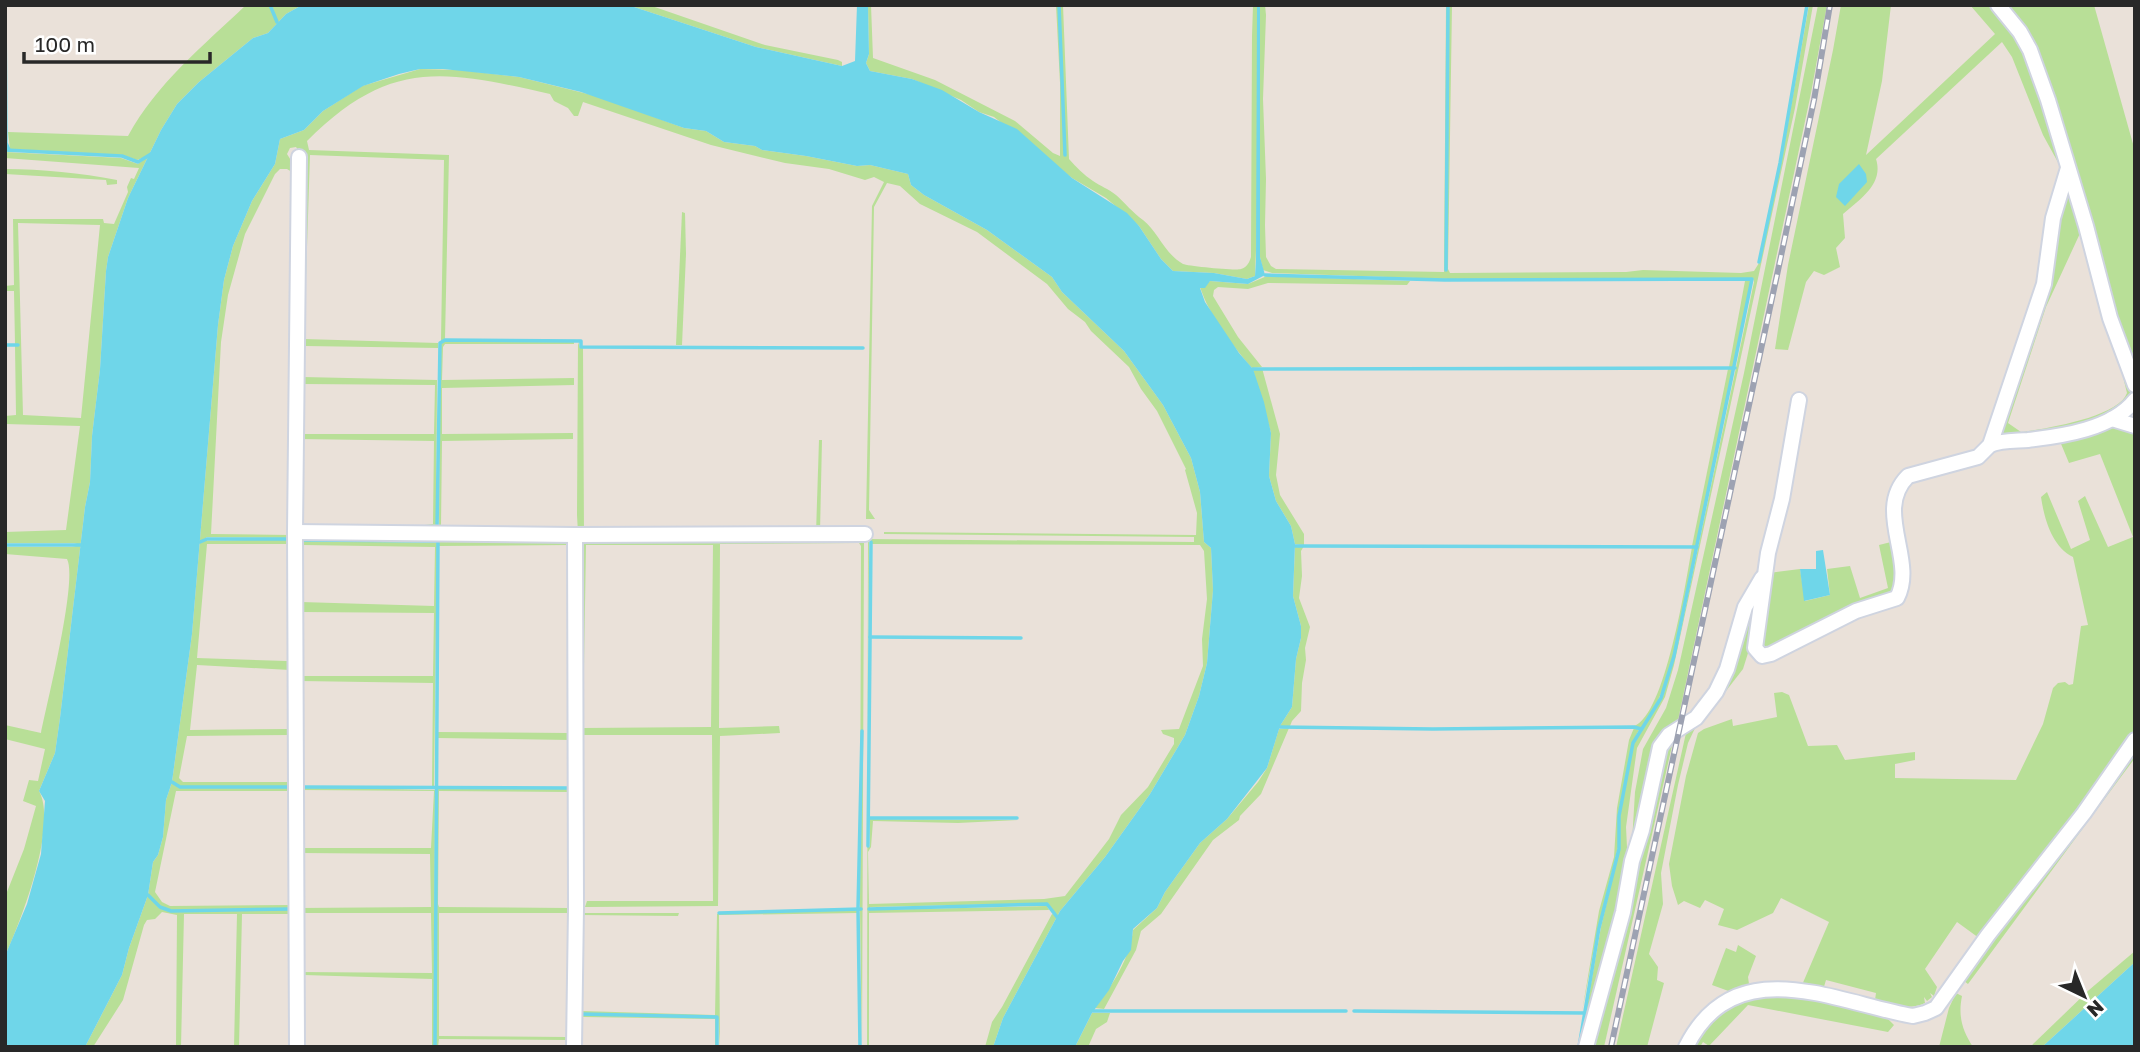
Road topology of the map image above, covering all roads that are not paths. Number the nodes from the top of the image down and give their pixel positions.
1 (1998, 5) edge
2 (299, 157) dead end
3 (2068, 168) junction
4 (2130, 362) edge
5 (2135, 386) edge
6 (1799, 400) dead end
7 (2135, 400) edge
8 (2112, 419) junction
9 (2135, 426) edge
10 (1990, 445) junction
11 (295, 532) junction
12 (865, 534) dead end
13 (575, 535) junction
14 (1765, 574) junction
15 (2135, 740) edge
16 (297, 1047) edge
17 (574, 1047) edge
18 (1586, 1047) edge
19 (1686, 1047) edge

1 - 3 street
2 - 11 street
3 - 4 street
3 - 10 street
4 - 5 street
6 - 14 street
7 - 8 street
8 - 9 street
8 - 10 street
10 - 14 street
11 - 13 street
11 - 16 street
12 - 13 street
13 - 17 street
14 - 18 street
15 - 19 street

